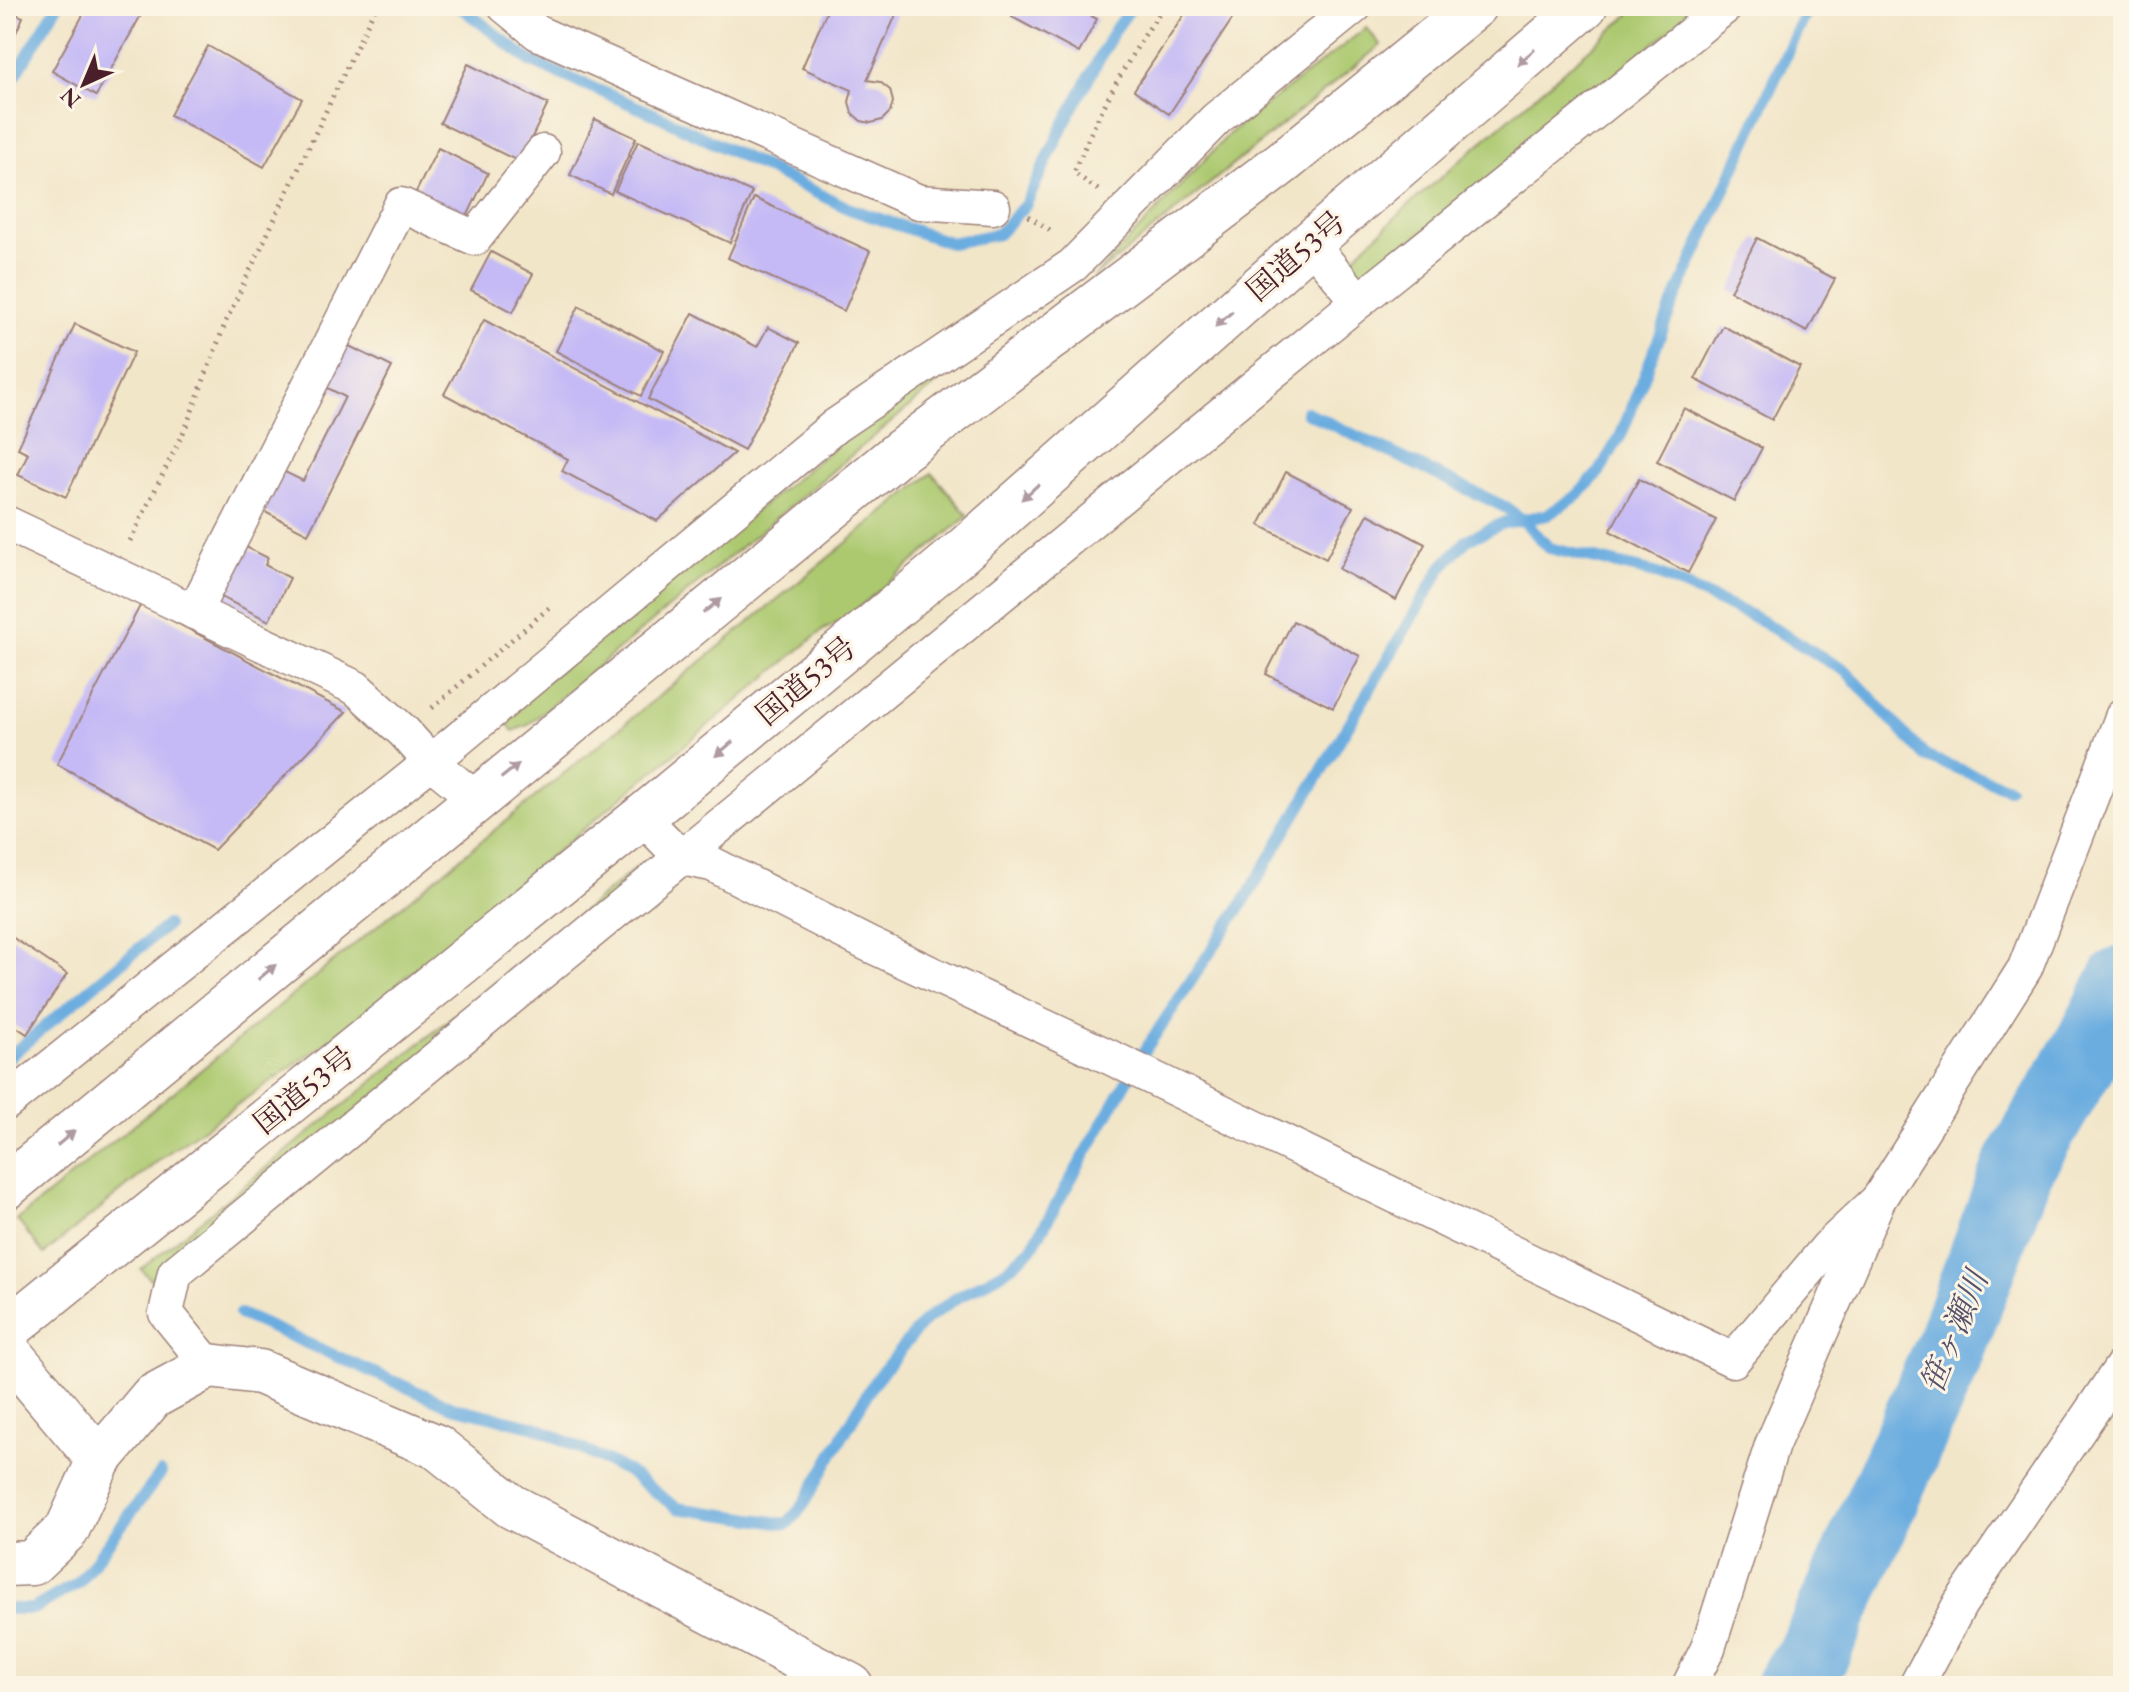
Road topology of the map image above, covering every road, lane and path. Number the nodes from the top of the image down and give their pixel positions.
1 (376, 6) edge
2 (505, 6) edge
3 (1164, 6) edge
4 (1355, 6) edge
5 (1475, 6) edge
6 (1585, 6) edge
7 (1726, 6) edge
8 (543, 152) dead end
9 (1105, 196) dead end
10 (993, 207) dead end
11 (1310, 243) junction
12 (1359, 301) junction
13 (6, 523) edge
14 (114, 574) junction
15 (550, 607) dead end
16 (194, 612) junction
17 (2123, 715) edge
18 (404, 732) junction
19 (431, 762) junction
20 (476, 799) junction
21 (642, 817) junction
22 (682, 858) junction
23 (6, 1103) edge
24 (6, 1187) edge
25 (1878, 1200) junction
26 (6, 1331) edge
27 (6, 1349) edge
28 (2123, 1365) edge
29 (209, 1366) junction
30 (99, 1460) junction
31 (6, 1564) edge
32 (851, 1686) edge
33 (1689, 1686) edge
34 (1916, 1686) edge

1 - 14 path
2 - 10 street
3 - 9 path
4 - 19 street
20 -> 5 main road
6 -> 11 main road, 国道53号
7 - 12 street
8 - 16 street
11 - 12 street
11 -> 21 main road, 国道53号
12 - 22 street
13 - 14 street
14 - 16 street
15 - 18 path
16 - 18 street
17 - 25 street
18 - 19 street
19 - 20 street
19 - 23 street
24 -> 20 main road
21 - 22 street
21 - 26 main road, 国道53号
22 - 25 street
22 - 29 street
25 - 33 street
27 - 30 main road
28 - 34 street
29 - 30 main road
29 - 32 main road
30 - 31 main road

